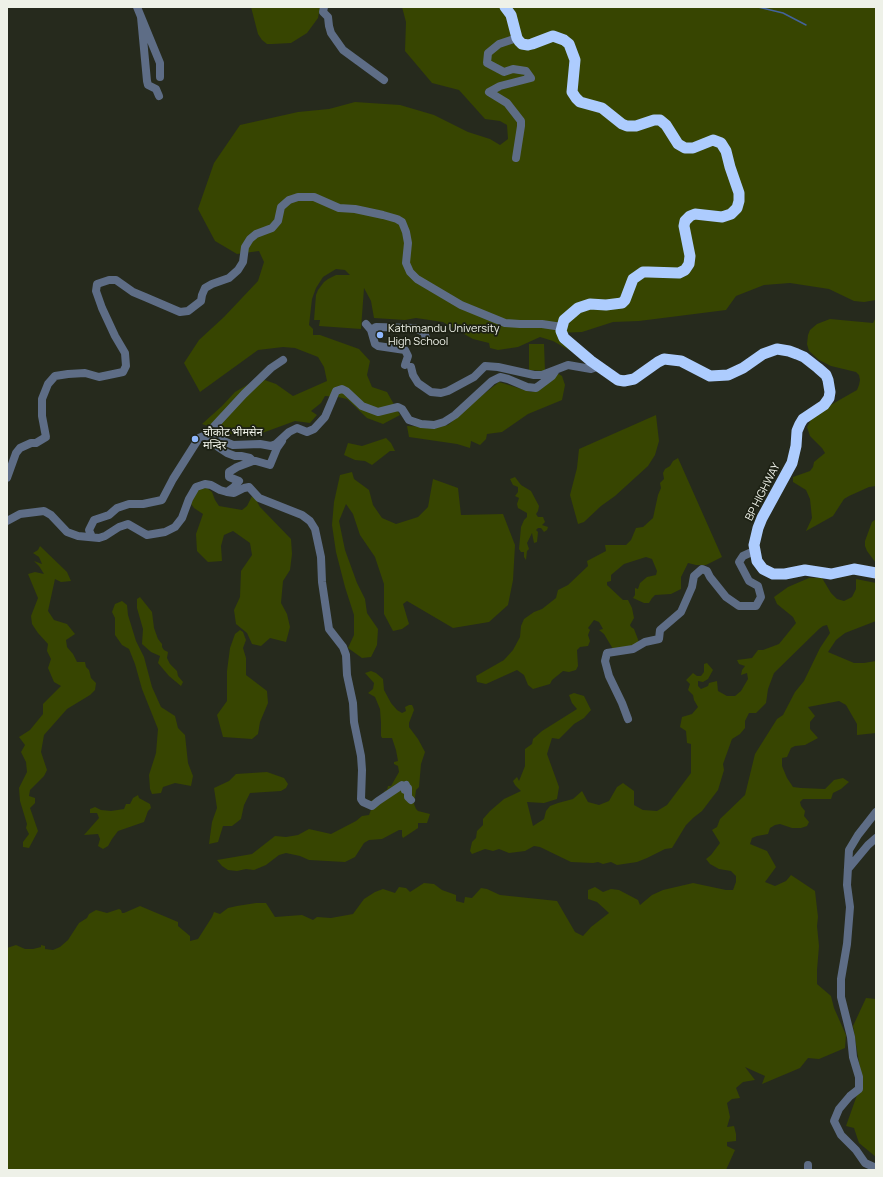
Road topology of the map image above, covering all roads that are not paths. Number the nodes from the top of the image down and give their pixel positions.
1 (137, 7) edge
2 (324, 7) edge
3 (505, 7) edge
4 (141, 17) junction
5 (517, 38) junction
6 (160, 77) dead end
7 (384, 80) dead end
8 (159, 96) dead end
9 (516, 158) dead end
10 (562, 326) junction
11 (426, 338) dead end
12 (283, 360) dead end
13 (600, 366) junction
14 (556, 370) junction
15 (206, 435) junction
16 (286, 435) junction
17 (253, 461) junction
18 (7, 478) edge
19 (227, 492) junction
20 (7, 521) edge
21 (92, 537) junction
22 (754, 551) junction
23 (876, 573) edge
24 (628, 719) dead end
25 (411, 800) dead end
26 (876, 812) edge
27 (876, 838) edge
28 (848, 869) junction
29 (875, 1168) edge

1 - 4 street
2 - 7 street
3 - 5 highway
4 - 6 street
4 - 8 street
5 - 9 street
5 - 10 highway
10 - 13 highway, BP HIGHWAY
10 - 18 street
11 - 14 street
12 - 15 street
13 - 14 street
13 - 22 highway, BP HIGHWAY
14 - 16 street
15 - 16 street
15 - 17 street
15 - 21 street
16 - 17 street
17 - 19 street
19 - 21 street
19 - 25 street
20 - 21 street
22 - 23 highway
22 - 24 street
26 - 28 street
27 - 28 street
28 - 29 street

